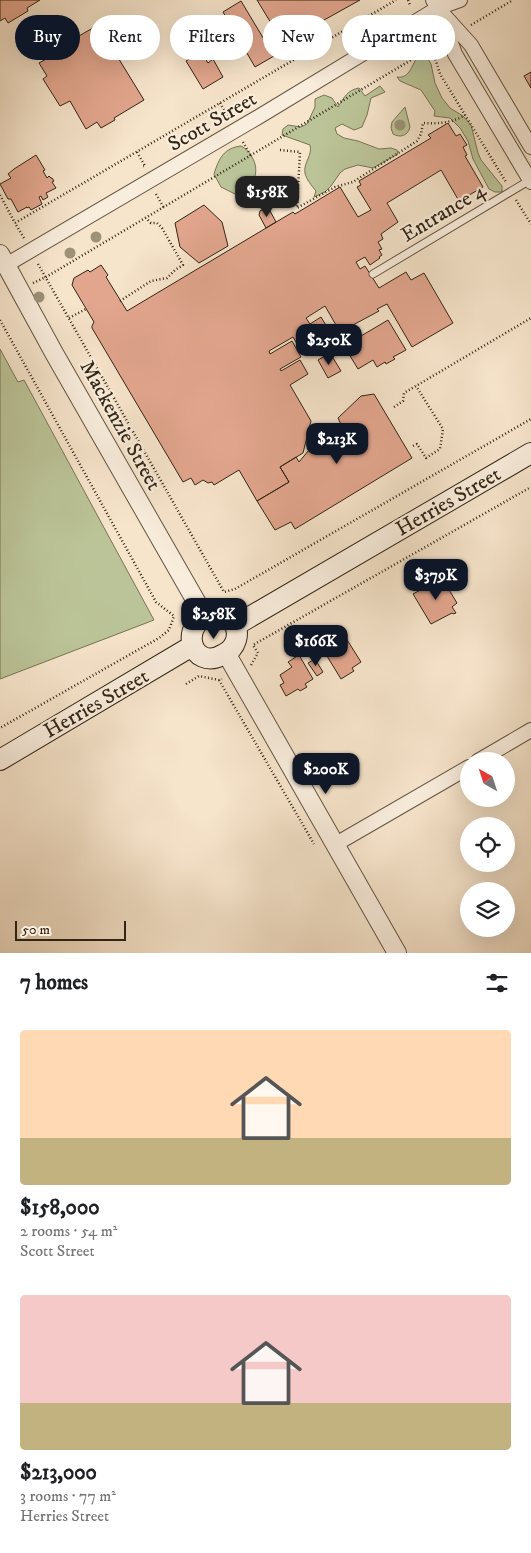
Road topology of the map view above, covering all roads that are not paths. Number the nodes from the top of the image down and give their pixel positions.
1 (460, 0) edge
2 (439, 3) edge
3 (531, 147) edge
4 (530, 181) edge
5 (3, 260) edge
6 (373, 274) dead end
7 (531, 454) edge
8 (205, 618) junction
9 (236, 625) junction
10 (192, 646) junction
11 (226, 653) junction
12 (531, 730) edge
13 (493, 752) edge
14 (0, 760) edge
15 (460, 771) edge
16 (336, 844) junction
17 (398, 953) edge

1 - 2 street, Scott Street
2 - 3 street
2 - 4 street
2 - 5 street, Scott Street
4 - 6 lane, Entrance 4
5 - 8 street, Mackenzie Street
7 - 9 main road, Herries Street
8 - 9 main road
8 - 10 main road
9 - 11 main road
10 - 11 main road
10 - 14 main road, Herries Street
11 - 16 street
12 - 13 street
15 - 16 street
16 - 17 street

